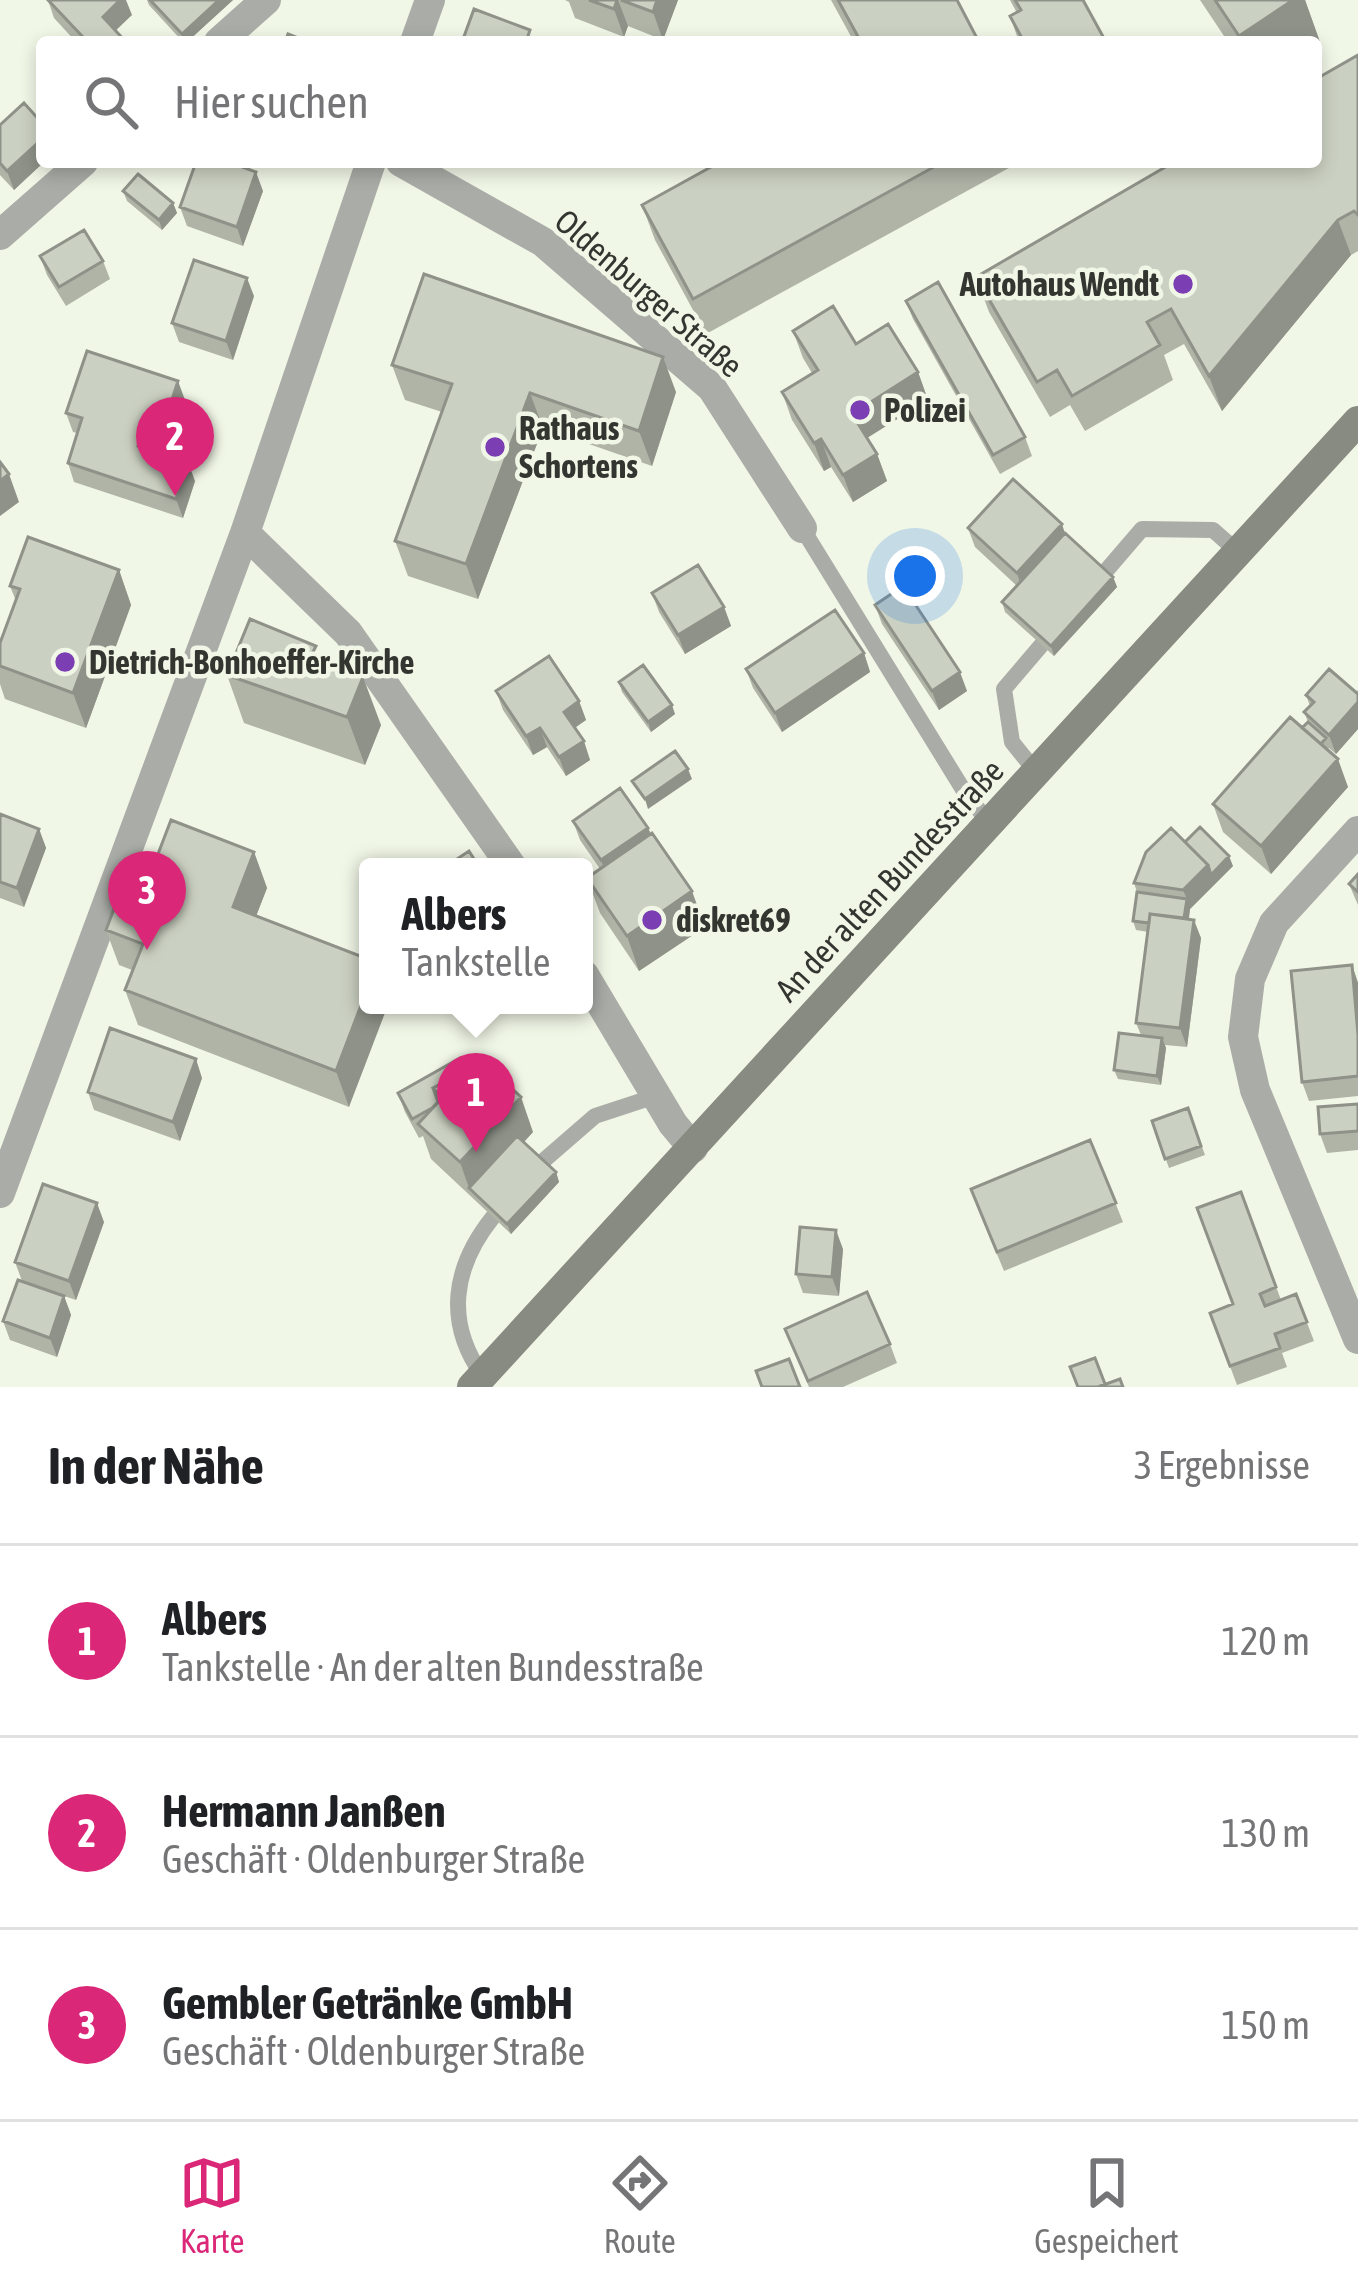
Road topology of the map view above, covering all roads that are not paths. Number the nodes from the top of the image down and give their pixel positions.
1 (266, 0) edge
2 (430, 0) edge
3 (226, 36) edge
4 (417, 36) edge
5 (76, 168) edge
6 (369, 168) edge
7 (411, 168) edge
8 (0, 236) edge
9 (1358, 421) edge
10 (802, 528) joint
11 (245, 533) junction
12 (1238, 552) junction
13 (1081, 600) edge
14 (1065, 618) edge
15 (1037, 772) junction
16 (990, 824) junction
17 (1358, 831) edge
18 (506, 858) edge
19 (593, 990) edge
20 (656, 1096) junction
21 (693, 1148) junction
22 (542, 1162) edge
23 (0, 1193) edge
24 (493, 1217) edge
25 (1358, 1339) edge
26 (478, 1382) edge

1 - 3 street
2 - 4 street
5 - 8 street
6 - 11 street
7 - 10 street, Oldenburger Straße
9 - 12 street, An der alten Bundesstraße
10 - 16 lane
11 - 18 street
11 - 23 street
12 - 13 lane
12 - 15 street, An der alten Bundesstraße
14 - 15 lane
15 - 16 street, An der alten Bundesstraße
16 - 21 street, An der alten Bundesstraße
17 - 25 street
19 - 20 street
20 - 21 street
20 - 22 lane
21 - 26 street, An der alten Bundesstraße
24 - 26 lane

